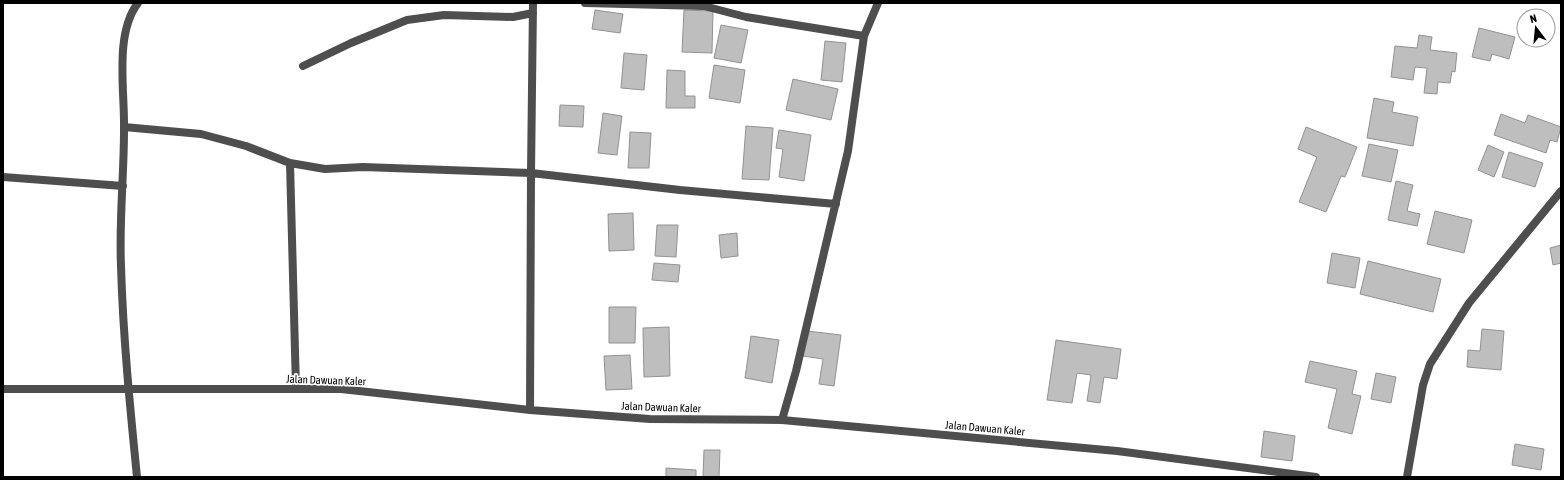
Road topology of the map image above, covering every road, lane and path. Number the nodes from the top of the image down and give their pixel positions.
1 (138, 3) edge
2 (533, 3) edge
3 (585, 3) edge
4 (878, 3) edge
5 (533, 13) junction
6 (864, 36) junction
7 (303, 66) dead end
8 (124, 127) junction
9 (290, 163) junction
10 (530, 173) junction
11 (3, 177) edge
12 (123, 186) junction
13 (1561, 191) edge
14 (836, 204) junction
15 (3, 389) edge
16 (129, 389) junction
17 (296, 389) junction
18 (530, 410) junction
19 (782, 420) junction
20 (137, 477) edge
21 (1316, 477) edge
22 (1407, 477) edge

1 - 8 street
2 - 5 street
3 - 6 street
4 - 6 street
5 - 7 street
5 - 10 street
6 - 14 street
8 - 9 street
8 - 12 street
9 - 10 street
9 - 17 street
10 - 14 street
10 - 18 street
11 - 12 street
12 - 16 street
13 - 22 street
14 - 19 street
15 - 16 street, Jalan Dawuan Kaler
16 - 17 street, Jalan Dawuan Kaler
16 - 20 street
17 - 18 street, Jalan Dawuan Kaler
18 - 19 street, Jalan Dawuan Kaler
19 - 21 street, Jalan Dawuan Kaler

